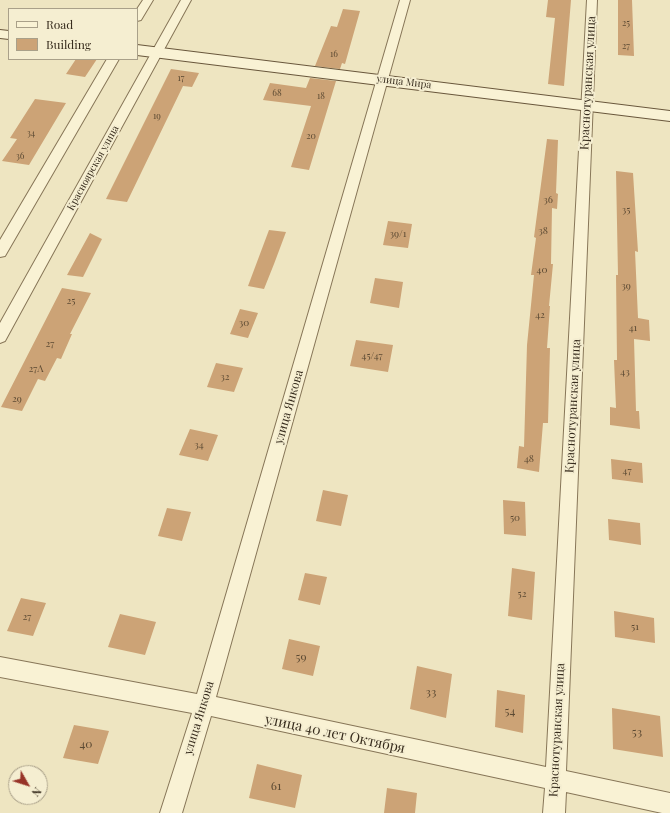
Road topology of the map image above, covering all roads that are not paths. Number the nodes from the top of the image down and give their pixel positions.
1 (148, 0) edge
2 (186, 0) edge
3 (405, 0) edge
4 (592, 0) edge
5 (138, 16) edge
6 (138, 50) edge
7 (157, 52) junction
8 (112, 60) edge
9 (382, 80) junction
10 (587, 105) junction
11 (670, 116) edge
12 (0, 252) edge
13 (0, 337) edge
14 (0, 667) edge
15 (204, 705) junction
16 (555, 781) junction
17 (670, 804) edge
18 (171, 813) edge
19 (554, 813) edge

1 - 5 street
2 - 7 street, Красноярская улица
3 - 9 street, улица Янкова
4 - 10 street, Краснотуранская улица
6 - 7 main road, улица Мира
7 - 9 main road, улица Мира
7 - 13 street, Красноярская улица
8 - 12 street
9 - 10 main road, улица Мира
9 - 15 street, улица Янкова
10 - 11 main road, улица Мира
10 - 16 street, Краснотуранская улица
14 - 15 street, улица 40 лет Октября
15 - 16 street, улица 40 лет Октября
15 - 18 street, улица Янкова
16 - 17 street, улица 40 лет Октября
16 - 19 street, Краснотуранская улица

